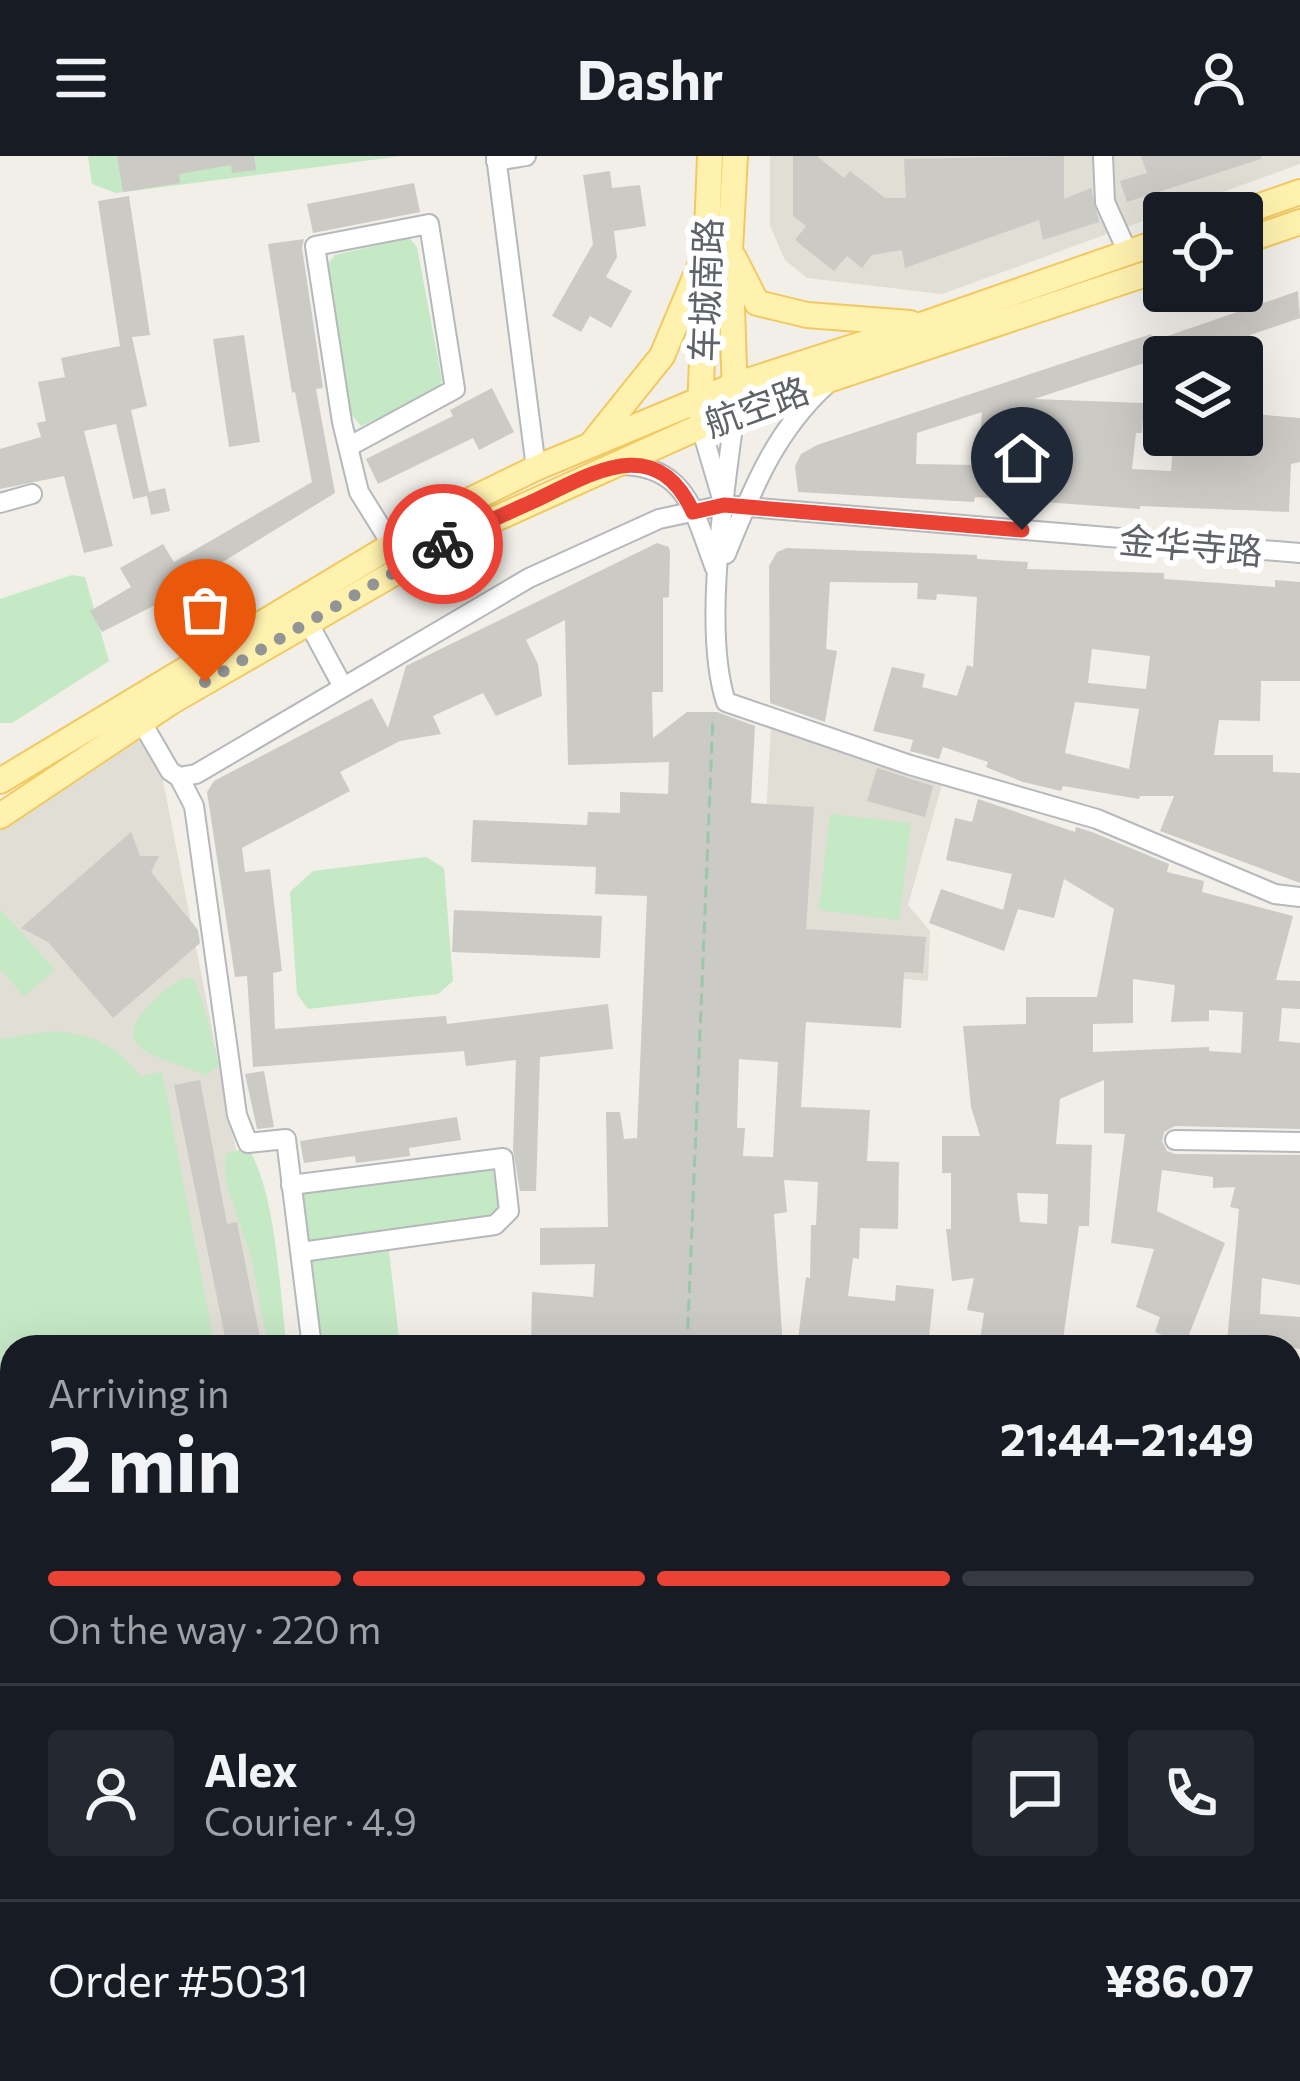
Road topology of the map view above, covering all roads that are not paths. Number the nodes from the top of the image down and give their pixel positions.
1 (526, 156) edge
2 (710, 156) edge
3 (735, 156) edge
4 (1103, 156) edge
5 (496, 159) edge
6 (1300, 192) edge
7 (1263, 205) edge
8 (1300, 222) edge
9 (1263, 235) edge
10 (1143, 248) edge
11 (717, 252) junction
12 (1128, 253) junction
13 (1143, 275) edge
14 (924, 324) junction
15 (833, 378) junction
16 (735, 385) junction
17 (700, 411) junction
18 (735, 411) junction
19 (591, 444) junction
20 (348, 447) junction
21 (611, 465) junction
22 (536, 468) junction
23 (32, 494) dead end
24 (0, 503) edge
25 (724, 505) junction
26 (745, 507) junction
27 (693, 512) junction
28 (392, 545) junction
29 (1300, 553) edge
30 (718, 575) junction
31 (308, 622) junction
32 (344, 687) junction
33 (141, 721) junction
34 (179, 777) junction
35 (0, 782) edge
36 (0, 816) edge
37 (1300, 897) edge
38 (1175, 1140) dead end
39 (1300, 1142) edge
40 (291, 1185) junction
41 (301, 1252) junction
42 (311, 1335) edge

1 - 5 street
2 - 11 main road, 车城南路
3 - 11 main road, 车城南路
4 - 12 street
5 - 22 street
6 - 7 main road
8 - 9 main road
10 - 12 main road, 航空路
11 - 14 main road
11 - 16 main road, 车城南路
11 - 17 main road, 车城南路
11 - 19 main road
12 - 14 main road, 航空路
13 - 15 main road, 航空路
14 - 16 main road, 航空路
15 - 18 main road, 航空路
15 - 26 street
16 - 17 main road, 航空路
16 - 18 main road, 车城南路
17 - 18 main road, 航空路
17 - 19 main road, 航空路
17 - 21 main road, 航空路
17 - 25 street
18 - 25 street
19 - 22 main road, 航空路
20 - 20 street
20 - 28 street
21 - 27 street
21 - 31 main road, 航空路
22 - 28 main road, 航空路
23 - 24 street
25 - 26 street, 金华寺路
25 - 27 street, 金华寺路
25 - 30 street
26 - 29 street, 金华寺路
26 - 30 street
27 - 30 street
27 - 32 street, 金华寺路
28 - 35 main road, 航空路
30 - 37 street
31 - 32 street
31 - 33 main road, 航空路
32 - 34 street, 金华寺路
33 - 34 street
33 - 36 main road, 航空路
34 - 40 street
38 - 39 street
40 - 41 street
40 - 41 street
41 - 42 street

